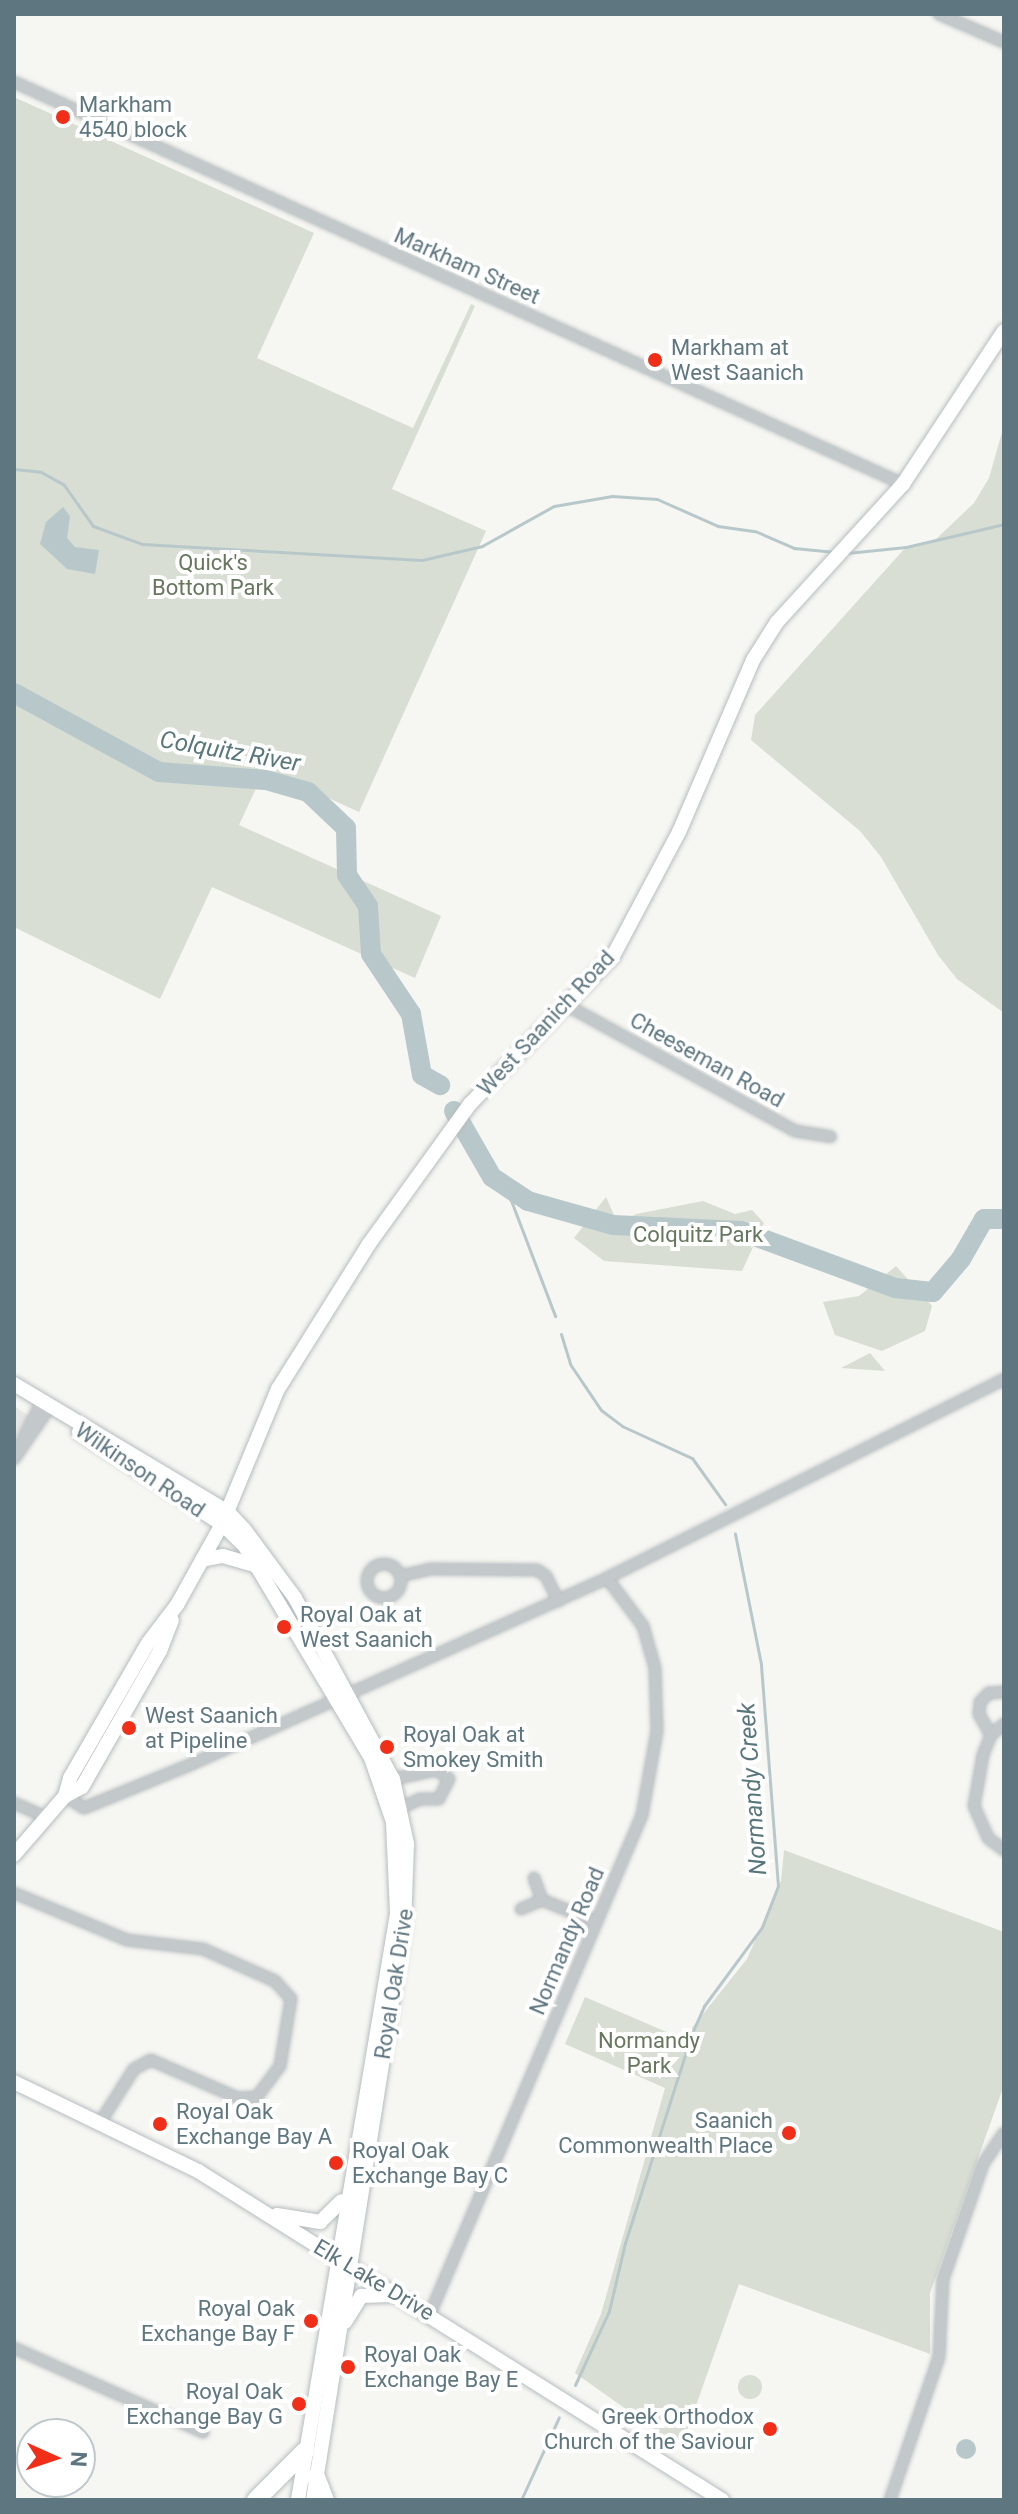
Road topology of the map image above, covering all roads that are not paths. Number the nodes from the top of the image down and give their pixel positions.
1 (939, 14) edge
2 (1004, 42) edge
3 (14, 82) edge
4 (1004, 331) edge
5 (903, 484) junction
6 (568, 1006) junction
7 (831, 1137) dead end
8 (1004, 1379) edge
9 (14, 1384) edge
10 (50, 1409) junction
11 (16, 1456) edge
12 (225, 1518) junction
13 (202, 1560) junction
14 (261, 1568) junction
15 (400, 1576) dead end
16 (607, 1578) junction
17 (558, 1601) junction
18 (1004, 1692) edge
19 (345, 1695) junction
20 (1004, 1724) edge
21 (991, 1735) junction
22 (393, 1779) junction
23 (65, 1796) junction
24 (14, 1803) edge
25 (401, 1808) junction
26 (46, 1817) junction
27 (1004, 1850) edge
28 (14, 1855) edge
29 (534, 1878) dead end
30 (14, 1893) edge
31 (542, 1900) junction
32 (521, 1909) dead end
33 (597, 1922) junction
34 (14, 2082) edge
35 (101, 2121) junction
36 (1004, 2133) edge
37 (346, 2194) junction
38 (253, 2207) junction
39 (342, 2260) junction
40 (397, 2296) junction
41 (430, 2314) junction
42 (337, 2341) junction
43 (14, 2348) edge
44 (203, 2432) dead end
45 (305, 2451) junction
46 (316, 2477) junction
47 (256, 2500) edge
48 (298, 2500) edge
49 (313, 2500) edge
50 (325, 2500) edge
51 (722, 2500) edge
52 (890, 2500) edge

1 - 2 street
3 - 5 street, Markham Street
4 - 5 main road, West Saanich Road
5 - 6 main road, West Saanich Road
6 - 7 street, Cheeseman Road
6 - 12 main road, West Saanich Road
8 - 16 street
9 - 10 main road, Wilkinson Road
10 - 11 street
10 - 12 main road, Wilkinson Road
12 - 13 main road, West Saanich Road
12 - 14 main road, Royal Oak Drive
12 - 19 main road, Royal Oak Drive
13 - 14 main road
13 - 23 main road, West Saanich Road
14 - 19 main road, Royal Oak Drive
15 - 17 street
16 - 17 street
16 - 33 street, Normandy Road
17 - 19 street
18 - 21 street
19 - 22 main road, Royal Oak Drive
19 - 23 street
19 - 37 main road, Royal Oak Drive
20 - 21 street
21 - 27 street
22 - 25 main road, Royal Oak Drive
22 - 25 street
23 - 26 main road, West Saanich Road
24 - 26 street
25 - 39 main road, Royal Oak Drive
26 - 28 main road, West Saanich Road
29 - 31 street
30 - 35 street
31 - 32 street
31 - 33 street
33 - 41 street, Normandy Road
34 - 35 main road, Elk Lake Drive
35 - 38 main road, Elk Lake Drive
36 - 52 street
37 - 38 main road
37 - 39 main road, Royal Oak Drive
38 - 39 main road, Elk Lake Drive
39 - 40 main road, Elk Lake Drive
39 - 42 main road, Royal Oak Drive
39 - 45 main road, Royal Oak Drive
40 - 41 main road, Elk Lake Drive
40 - 42 main road
41 - 51 main road, Elk Lake Drive
42 - 46 main road, Royal Oak Drive
43 - 44 street
45 - 47 highway
45 - 48 main road, Royal Oak Drive
46 - 49 main road, Royal Oak Drive
46 - 50 highway

